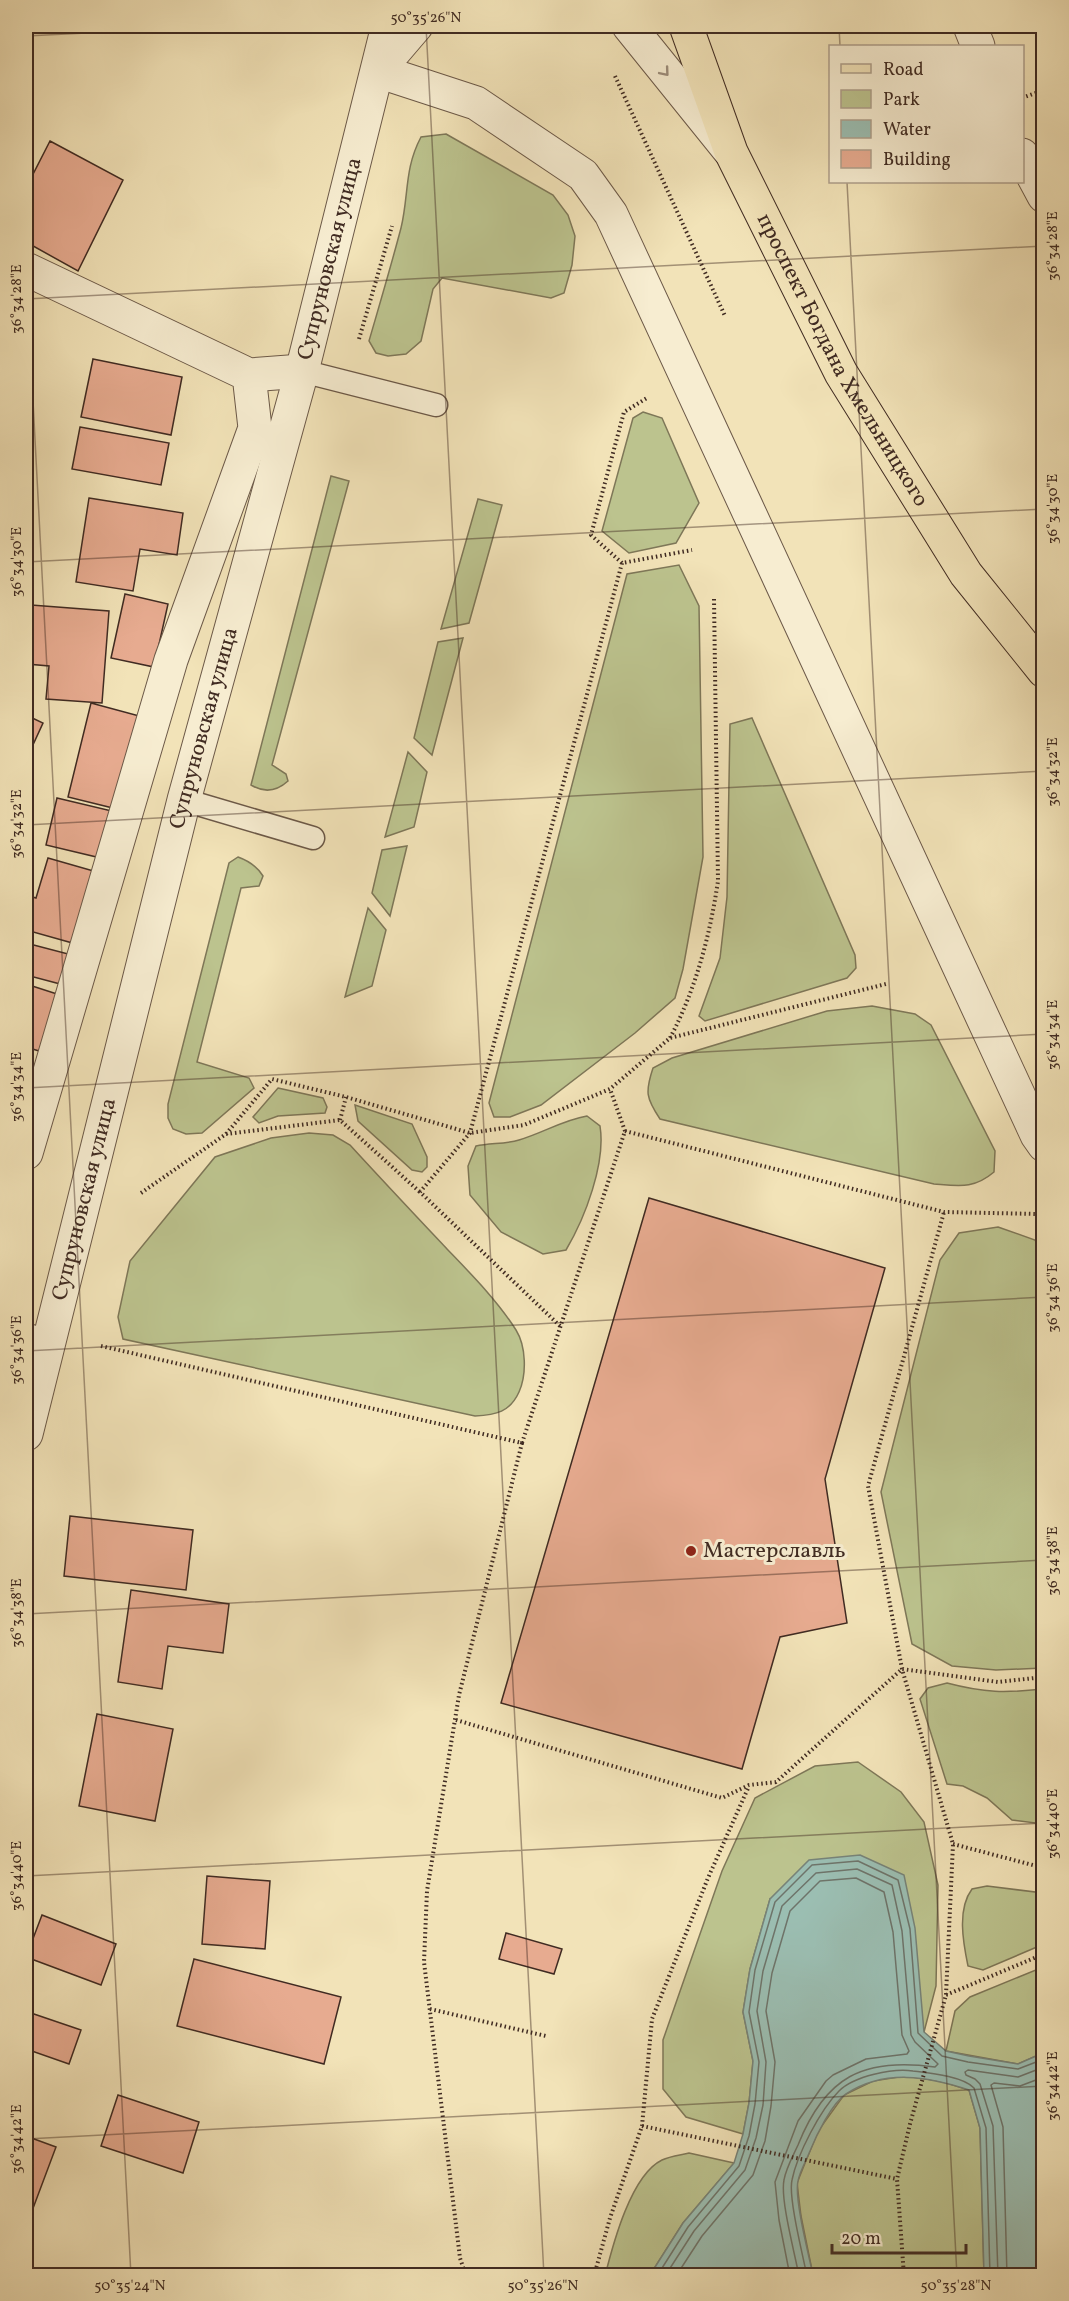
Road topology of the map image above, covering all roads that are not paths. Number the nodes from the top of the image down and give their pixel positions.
1 (388, 26) edge
2 (416, 26) edge
3 (629, 26) edge
4 (686, 26) edge
5 (970, 26) edge
6 (978, 45) edge
7 (378, 71) junction
8 (731, 152) junction
9 (1024, 157) edge
10 (1044, 196) edge
11 (26, 269) edge
12 (302, 371) junction
13 (249, 375) junction
14 (436, 405) dead end
15 (1044, 671) edge
16 (184, 800) junction
17 (313, 838) dead end
18 (1044, 1144) edge
19 (26, 1153) edge
20 (36, 1343) edge
21 (26, 1434) edge

1 - 7 street, Супруновская улица
2 - 7 street
3 -> 8 street
4 - 8 main road, проспект Богдана Хмельницкого
5 - 6 street
7 - 12 street, Супруновская улица
7 - 18 street
8 - 15 main road, проспект Богдана Хмельницкого
9 - 10 street
11 - 13 street
12 - 13 street
12 - 14 lane
12 - 16 street, Супруновская улица
13 - 19 street
16 - 17 lane
16 - 20 street, Супруновская улица
20 - 21 street, Супруновская улица

